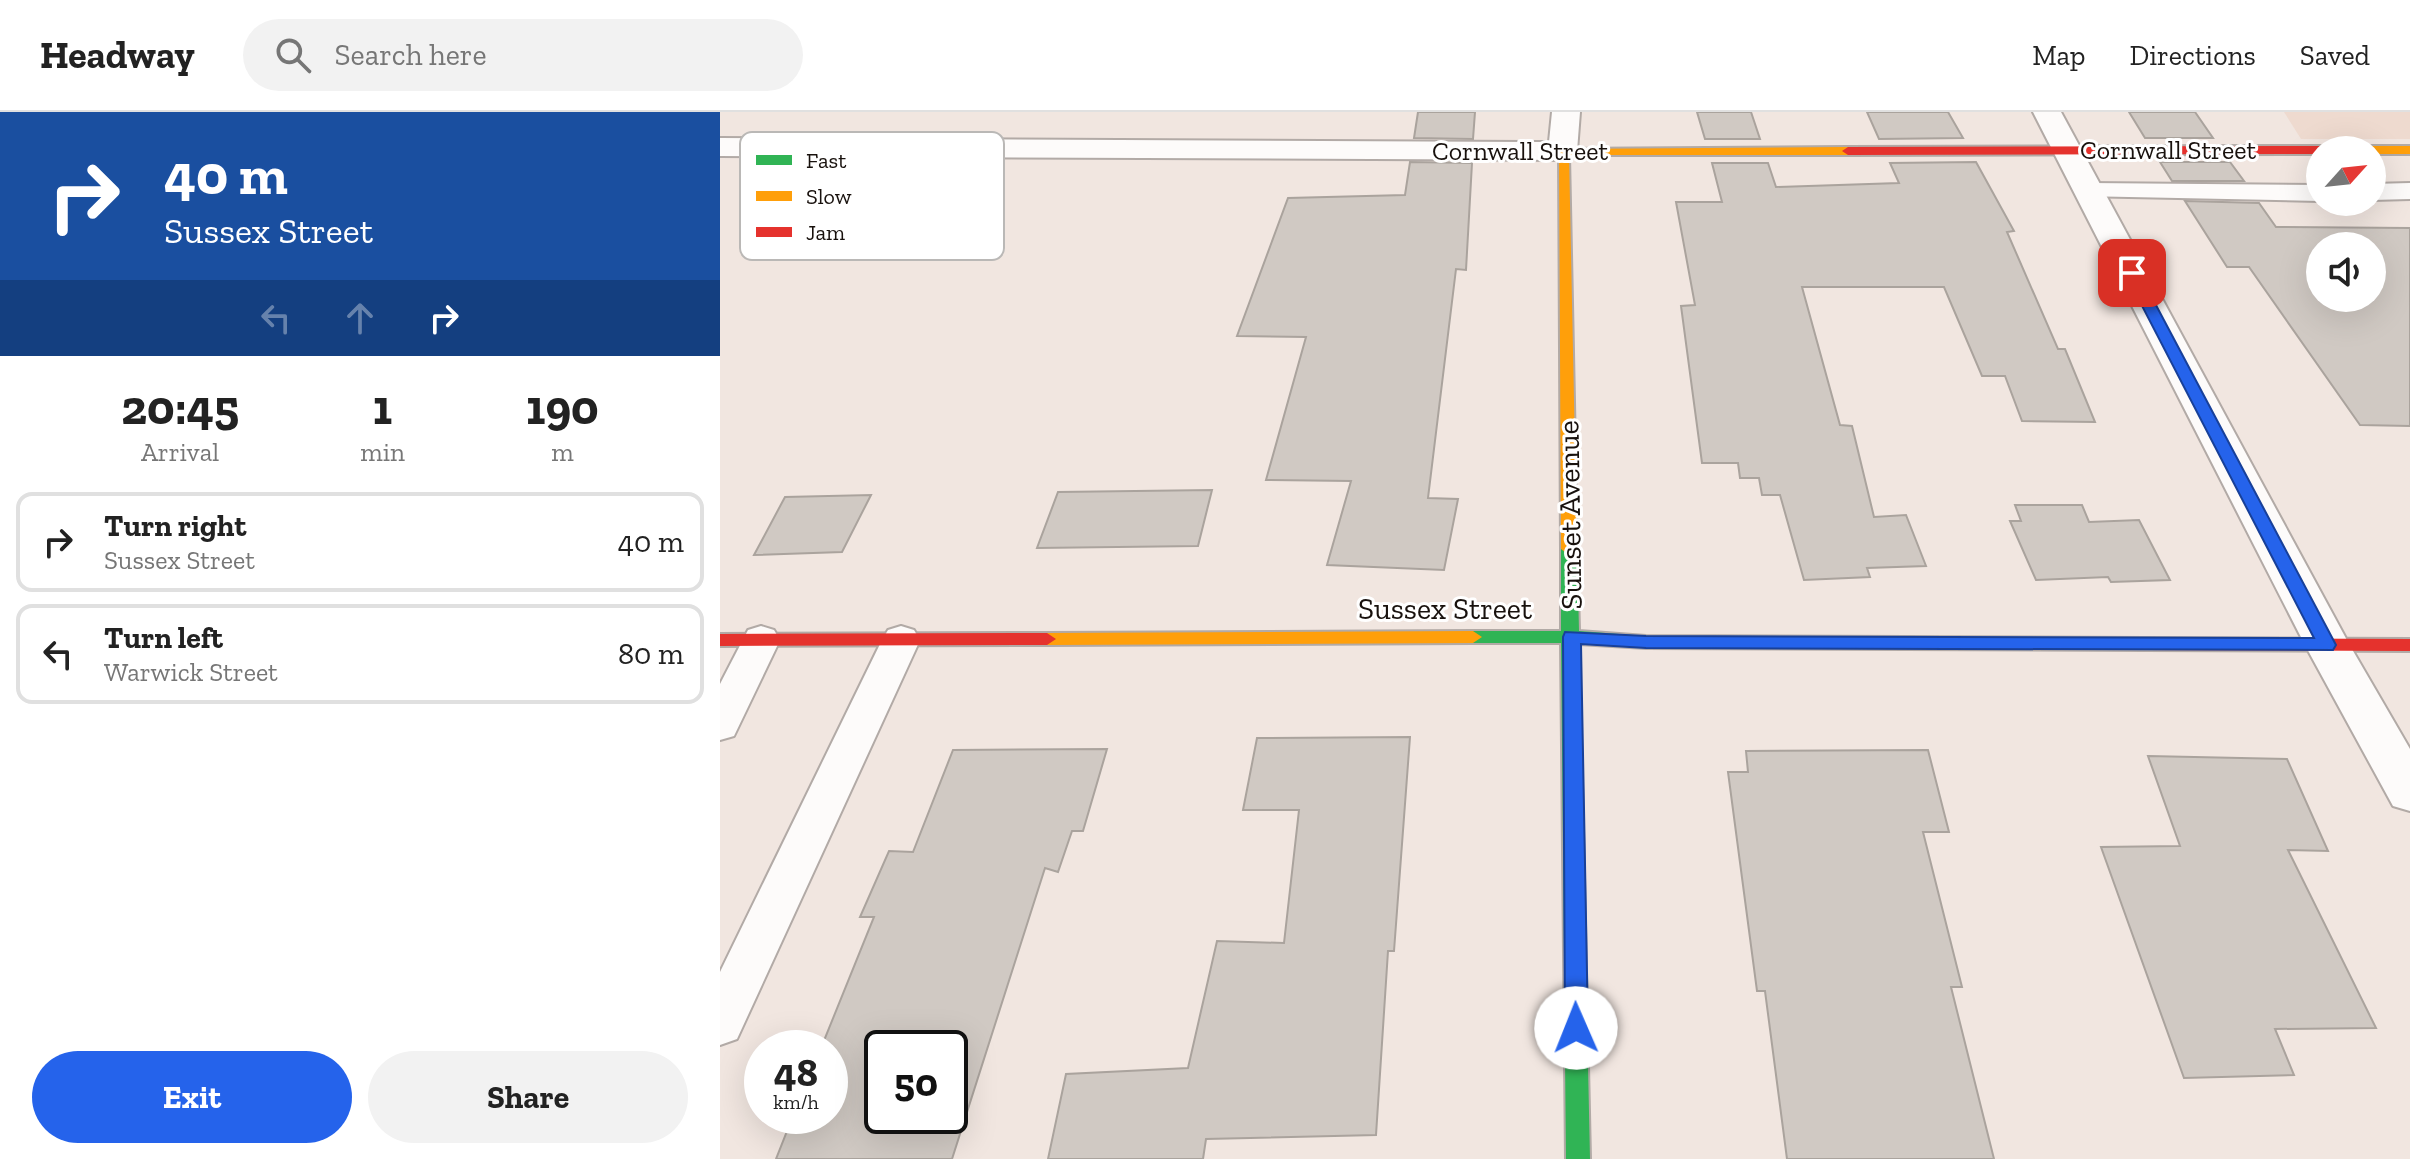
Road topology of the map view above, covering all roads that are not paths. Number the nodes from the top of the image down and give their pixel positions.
1 (1566, 112) edge
2 (2047, 112) edge
3 (720, 147) edge
4 (740, 147) edge
5 (1004, 148) edge
6 (2068, 150) junction
7 (2306, 150) edge
8 (2386, 150) edge
9 (2410, 150) edge
10 (1563, 151) junction
11 (2089, 191) junction
12 (2410, 191) edge
13 (2386, 192) edge
14 (2306, 193) edge
15 (1572, 637) junction
16 (720, 640) edge
17 (761, 640) junction
18 (901, 640) junction
19 (2327, 645) junction
20 (2410, 645) edge
21 (720, 725) edge
22 (2410, 792) edge
23 (720, 1023) edge
24 (1578, 1159) edge

1 - 10 street, Sunset Avenue
2 - 6 street
3 - 4 street, Cornwall Street
5 - 10 street, Cornwall Street
6 - 7 main road, Cornwall Street
6 - 10 main road, Cornwall Street
6 - 11 street
8 - 9 main road
10 - 15 main road, Sunset Avenue
11 - 14 lane
11 - 19 street
12 - 13 lane
15 - 18 main road, Sussex Street
15 - 19 main road, Sussex Street
15 - 24 main road, Sunset Avenue
16 - 17 main road, Sussex Street
17 - 18 main road, Sussex Street
17 - 21 lane
18 - 23 lane
19 - 20 main road, Sussex Street
19 - 22 street

